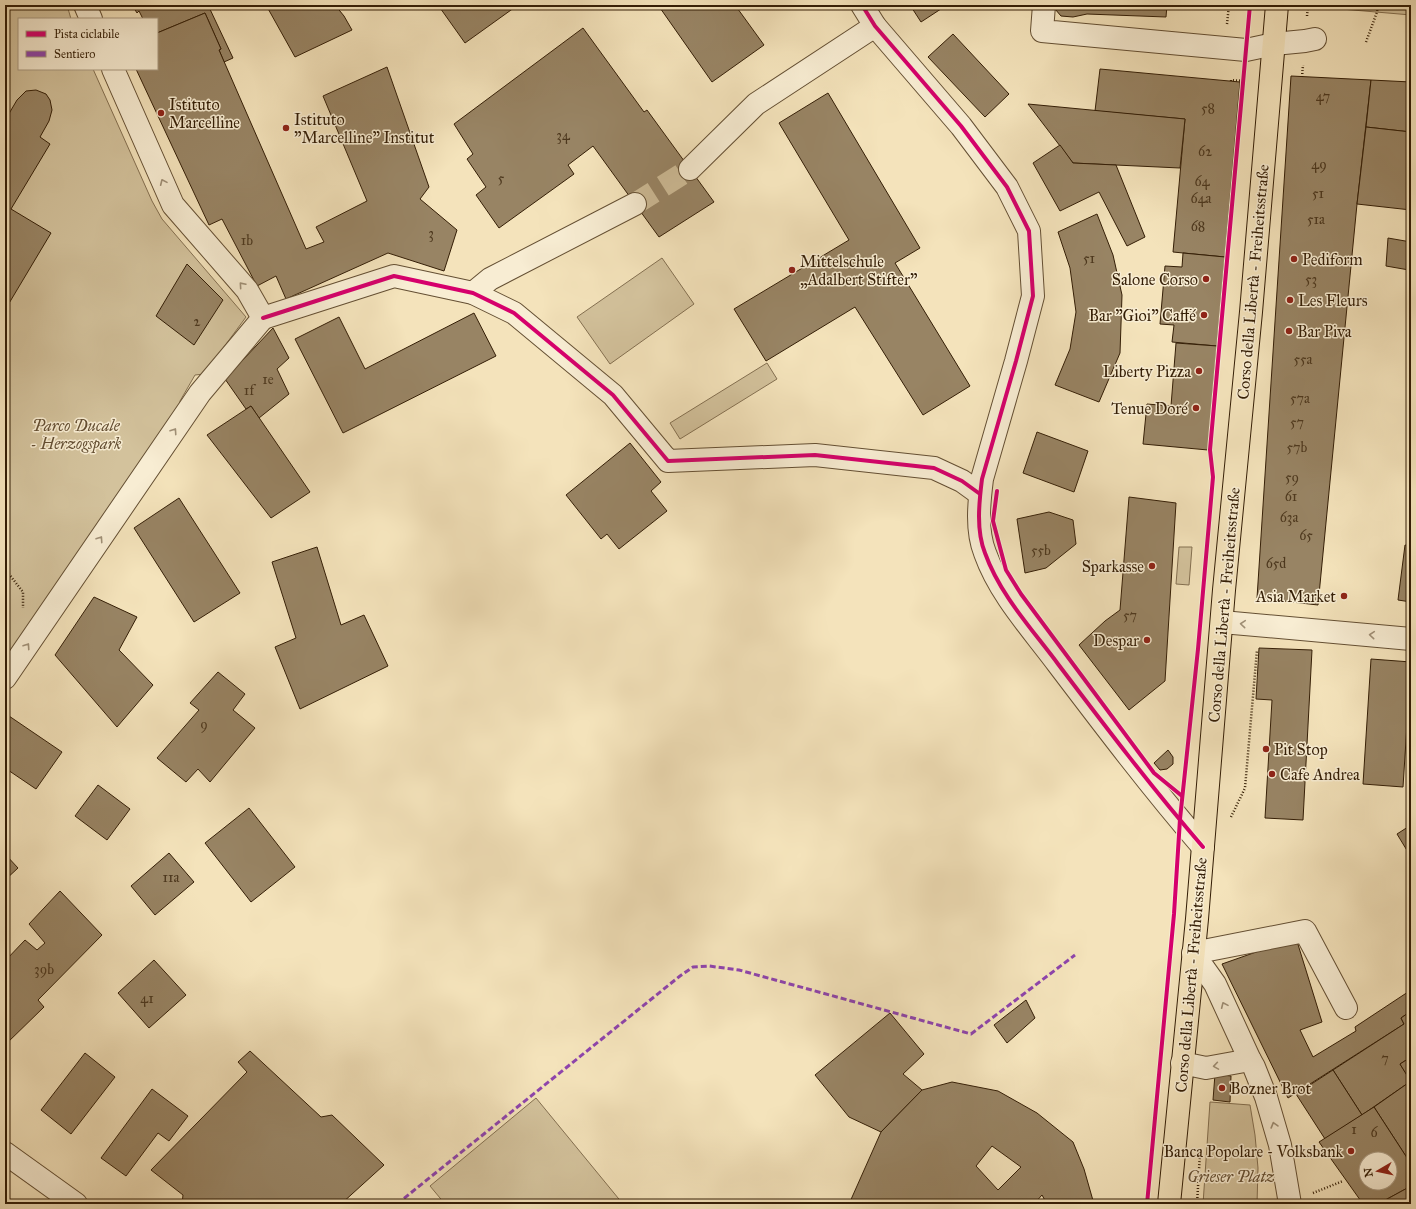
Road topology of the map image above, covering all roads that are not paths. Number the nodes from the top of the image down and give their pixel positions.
1 (85, 5) edge
2 (862, 5) edge
3 (1044, 5) edge
4 (1277, 5) edge
5 (91, 18) edge
6 (875, 26) junction
7 (1315, 39) dead end
8 (1274, 44) junction
9 (113, 70) edge
10 (690, 169) tunnel mouth
11 (635, 204) tunnel mouth
12 (473, 293) junction
13 (263, 318) junction
14 (980, 494) junction
15 (1222, 622) junction
16 (1411, 639) edge
17 (5, 678) edge
18 (1203, 847) junction
19 (1193, 953) junction
20 (1346, 1008) dead end
21 (1250, 1060) junction
22 (1182, 1063) junction
23 (5, 1153) edge
24 (1290, 1203) edge
25 (76, 1204) edge
26 (1169, 1204) edge

1 - 5 street
2 - 6 street
3 - 8 street
4 - 8 main road, Corso della Libertà - Freiheitsstraße
6 - 10 street
6 - 14 street
7 - 8 street
8 - 15 main road, Corso della Libertà - Freiheitsstraße
13 -> 9 street
11 - 12 street
12 - 13 street
12 - 14 street
17 -> 13 street
14 - 18 street
16 -> 15 street
15 - 18 main road, Corso della Libertà - Freiheitsstraße
18 - 19 main road, Corso della Libertà - Freiheitsstraße
19 - 20 street
21 -> 19 street
19 - 22 main road, Corso della Libertà - Freiheitsstraße
21 -> 22 street
24 -> 21 street
22 - 26 main road, Corso della Libertà - Freiheitsstraße
23 - 25 street

